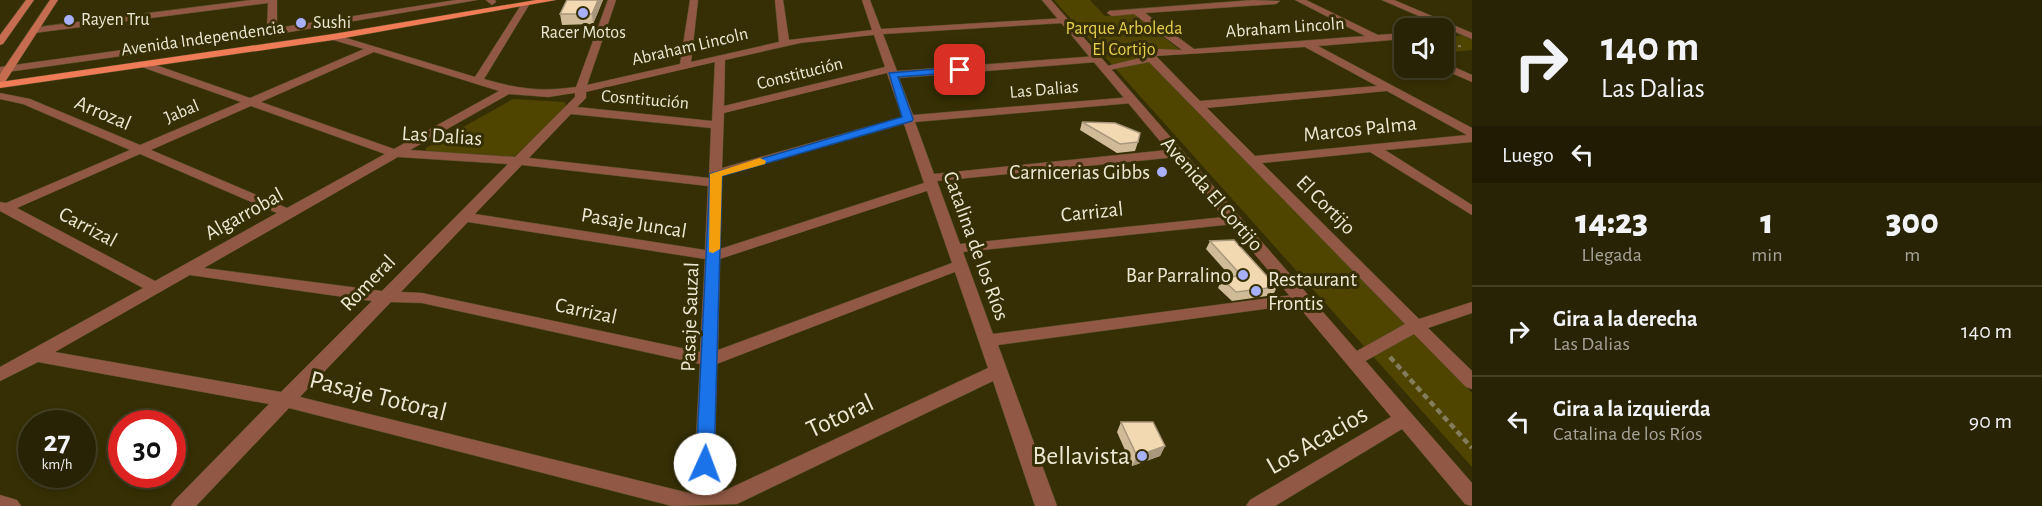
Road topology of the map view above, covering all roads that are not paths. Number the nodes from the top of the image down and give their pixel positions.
1 (30, 0) edge
2 (55, 0) edge
3 (273, 0) edge
4 (473, 0) edge
5 (504, 0) edge
6 (552, 0) edge
7 (612, 0) edge
8 (694, 0) edge
9 (779, 0) edge
10 (866, 0) edge
11 (1046, 0) edge
12 (1275, 0) edge
13 (1299, 0) edge
14 (1386, 0) edge
15 (491, 1) edge
16 (525, 5) junction
17 (1136, 11) junction
18 (1112, 13) dead end
19 (1063, 20) junction
20 (11, 26) junction
21 (37, 26) junction
22 (1472, 30) edge
23 (1460, 31) junction
24 (272, 32) junction
25 (877, 32) junction
26 (1454, 32) edge
27 (1472, 36) edge
28 (333, 37) junction
29 (1394, 37) edge
30 (1381, 38) junction
31 (0, 42) edge
32 (784, 43) junction
33 (1305, 43) junction
34 (1394, 43) edge
35 (373, 49) junction
36 (1191, 52) junction
37 (1169, 54) junction
38 (720, 57) junction
39 (1151, 58) junction
40 (1096, 59) junction
41 (143, 64) junction
42 (685, 65) junction
43 (1454, 70) edge
44 (891, 72) junction
45 (2, 76) edge
46 (1472, 79) edge
47 (478, 81) junction
48 (1388, 88) junction
49 (583, 89) junction
50 (508, 90) junction
51 (0, 96) edge
52 (1132, 100) junction
53 (250, 102) junction
54 (1197, 105) junction
55 (569, 110) junction
56 (718, 118) junction
57 (908, 119) junction
58 (1472, 135) edge
59 (1372, 148) junction
60 (140, 150) junction
61 (395, 153) junction
62 (1177, 153) junction
63 (1252, 160) junction
64 (520, 161) junction
65 (716, 179) junction
66 (930, 181) junction
67 (3, 207) edge
68 (1472, 211) edge
69 (288, 213) junction
70 (465, 217) junction
71 (1234, 220) junction
72 (954, 249) junction
73 (713, 256) junction
74 (960, 265) junction
75 (187, 270) junction
76 (155, 288) junction
77 (388, 296) junction
78 (1301, 299) junction
79 (1472, 307) edge
80 (1415, 324) junction
81 (987, 341) junction
82 (36, 355) junction
83 (709, 360) junction
84 (1354, 360) junction
85 (998, 371) junction
86 (0, 375) edge
87 (1472, 382) edge
88 (285, 400) junction
89 (1403, 418) junction
90 (1472, 498) edge
91 (0, 504) edge
92 (10, 506) edge
93 (182, 506) edge
94 (704, 506) edge
95 (1046, 506) edge
96 (1257, 506) edge

1 - 20 main road
2 - 21 main road
3 - 21 street
3 - 24 street
4 - 24 street, Avenida Independencia
5 - 15 main road, Avenida Independencia
6 - 16 main road, Avenida Independencia
7 - 49 street, Romeral
8 - 42 street
9 - 32 street
10 - 25 street, Catalina de los Ríos
11 - 19 street, Avenida El Cortijo
12 - 17 street
13 - 30 street
14 - 23 street
15 - 45 main road, Avenida Independencia
16 - 28 main road, Avenida Independencia
16 - 47 street
17 - 18 street
17 - 36 street
19 - 25 street, Abraham Lincoln
19 - 40 street, Avenida El Cortijo
20 - 21 main road
20 - 31 main road
21 - 45 main road
22 - 23 street
23 - 26 street
23 - 27 street
24 - 45 street, Avenida Independencia
25 - 32 street, Abraham Lincoln
25 - 44 street, Catalina de los Ríos
28 - 35 street, Abraham Lincoln
28 - 41 main road, Avenida Independencia
29 - 30 street, Abraham Lincoln
30 - 33 street, Abraham Lincoln
30 - 34 street
32 - 38 street, Abraham Lincoln
33 - 36 street, Abraham Lincoln
33 - 48 street
35 - 47 street, Abraham Lincoln
35 - 53 street, Jabal
36 - 37 street, Abraham Lincoln
37 - 39 street, Abraham Lincoln
37 - 40 street, Abraham Lincoln
38 - 42 street, Abraham Lincoln
38 - 56 street, Pasaje Sauzal
39 - 40 street, Abraham Lincoln
39 - 54 street, El Cortijo
40 - 44 street, Constitución
40 - 52 street, Avenida El Cortijo
41 - 45 main road, Avenida Independencia
41 - 53 street, Las Dalias
42 - 49 street, Abraham Lincoln
43 - 46 street
44 - 56 street, Constitución
44 - 57 street, Catalina de los Ríos
47 - 50 street, Abraham Lincoln
48 - 54 street
48 - 58 street
49 - 50 street, Abraham Lincoln
49 - 55 street, Romeral
50 - 61 street, Algarrobal
51 - 60 street, Arrozal
52 - 57 street, Las Dalias
52 - 62 street, Avenida El Cortijo
53 - 60 street, Jabal
53 - 61 street, Las Dalias
54 - 63 street, El Cortijo
55 - 56 street, Cosntitución
55 - 64 street, Romeral
56 - 65 street, Pasaje Sauzal
57 - 65 street, Las Dalias
57 - 66 street, Catalina de los Ríos
58 - 59 street, Marcos Palma
59 - 63 street, Marcos Palma
59 - 68 street
60 - 67 street, Jabal
60 - 69 street, Arrozal
61 - 64 street, Las Dalias
61 - 69 street, Algarrobal
62 - 66 street, Pasaje Juncal
62 - 71 street, Avenida El Cortijo
63 - 80 street, El Cortijo
64 - 65 street, Las Dalias
64 - 70 street, Romeral
65 - 73 street, Pasaje Sauzal
66 - 72 street, Catalina de los Ríos
66 - 73 street, Pasaje Juncal
67 - 76 street, Carrizal
69 - 75 street, Algarrobal
70 - 73 street, Pasaje Juncal
70 - 77 street, Romeral
71 - 72 street, Carrizal
71 - 78 street, Avenida El Cortijo
72 - 74 street, Catalina de los Ríos
73 - 83 street, Pasaje Sauzal
74 - 81 street, Catalina de los Ríos
74 - 83 street
75 - 76 street, Algarrobal
75 - 77 street, Carrizal
76 - 82 street, Algarrobal
77 - 83 street, Carrizal
77 - 88 street, Romeral
78 - 81 street
78 - 84 street, Avenida El Cortijo
79 - 80 street
80 - 84 street
80 - 87 street, El Cortijo
81 - 85 street, Catalina de los Ríos
82 - 86 street, Algarrobal
82 - 88 street, Pasaje Totoral
83 - 94 street, Pasaje Sauzal
84 - 89 street, Avenida El Cortijo
85 - 94 street, Totoral
85 - 95 street, Catalina de los Ríos
88 - 93 street, Romeral
88 - 94 street, Pasaje Totoral
89 - 90 street, Avenida El Cortijo
89 - 96 street, Los Acacios
91 - 92 street

